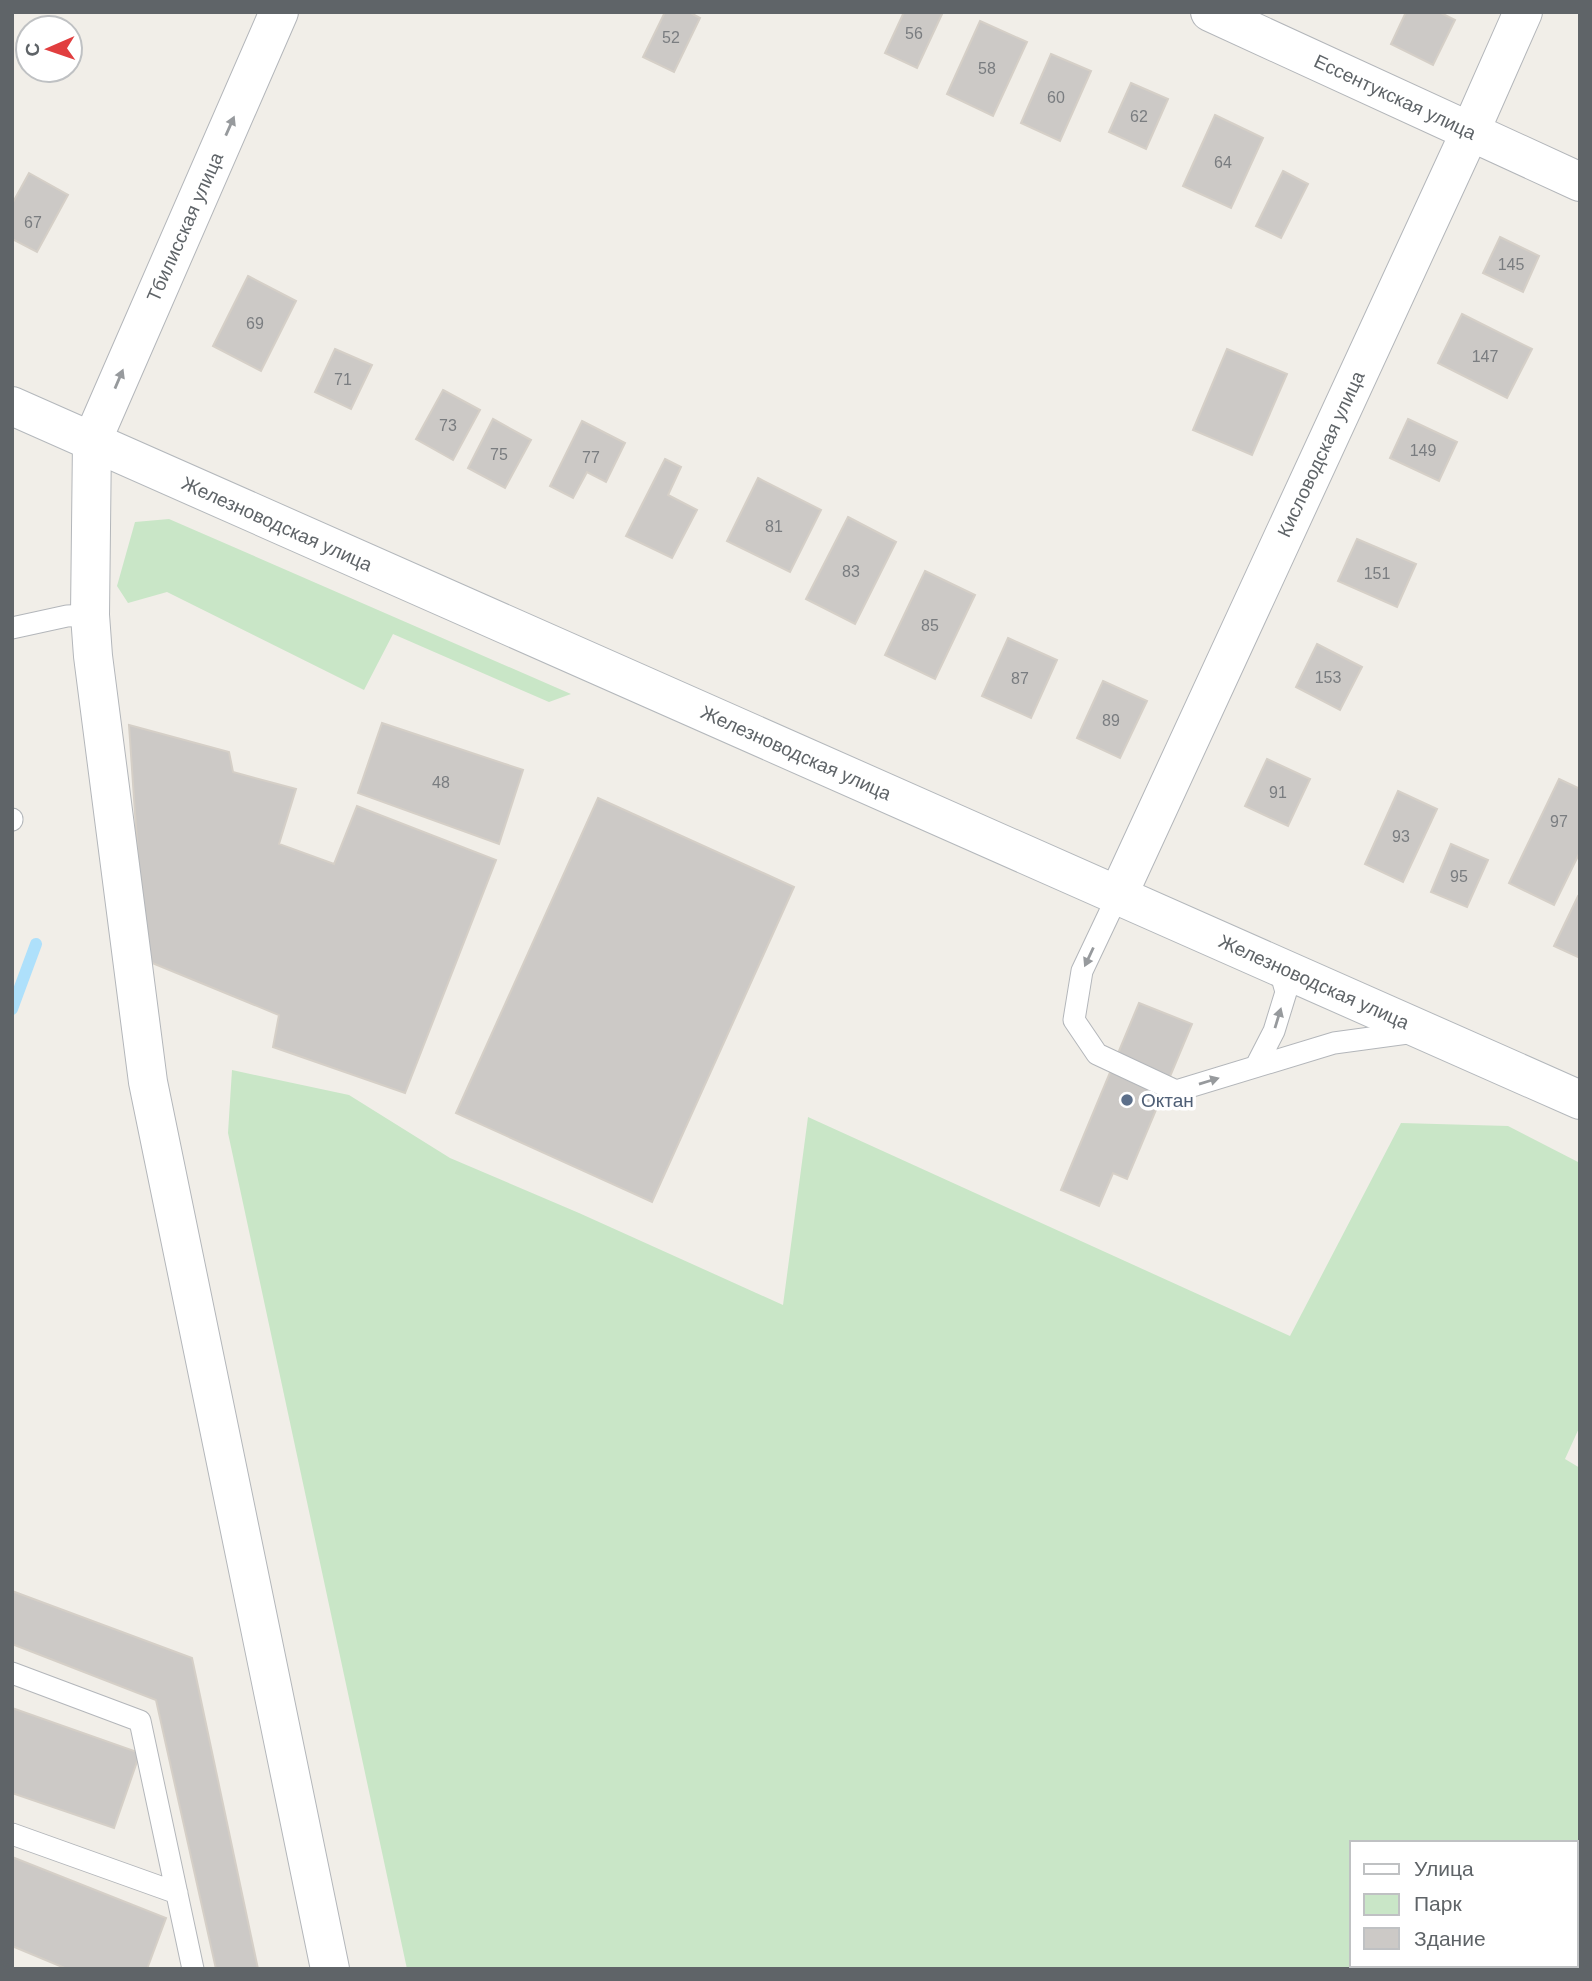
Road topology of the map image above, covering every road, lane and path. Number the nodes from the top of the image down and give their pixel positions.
1 (279, 12) edge
2 (1210, 12) edge
3 (1522, 12) edge
4 (1470, 132) junction
5 (1580, 182) edge
6 (12, 406) edge
7 (92, 441) junction
8 (90, 615) junction
9 (12, 628) edge
10 (1118, 895) junction
11 (1279, 967) junction
12 (1424, 1031) junction
13 (1256, 1066) junction
14 (1580, 1100) edge
15 (12, 1673) edge
16 (12, 1834) edge
17 (177, 1893) junction
18 (193, 1969) edge
19 (330, 1969) edge

7 -> 1 street, Тбилисская улица
2 - 4 street, Ессентукская улица
3 - 4 street, Кисловодская улица
4 - 5 street, Ессентукская улица
4 - 10 street, Кисловодская улица
6 - 7 street, Железноводская улица
7 - 8 street
7 - 10 street, Железноводская улица
8 - 9 lane
8 - 19 street
10 - 11 street, Железноводская улица
10 -> 13 lane
11 - 12 street, Железноводская улица
13 -> 11 lane
12 - 13 lane
12 - 14 street, Железноводская улица
15 - 17 lane
16 - 17 lane
17 - 18 lane

